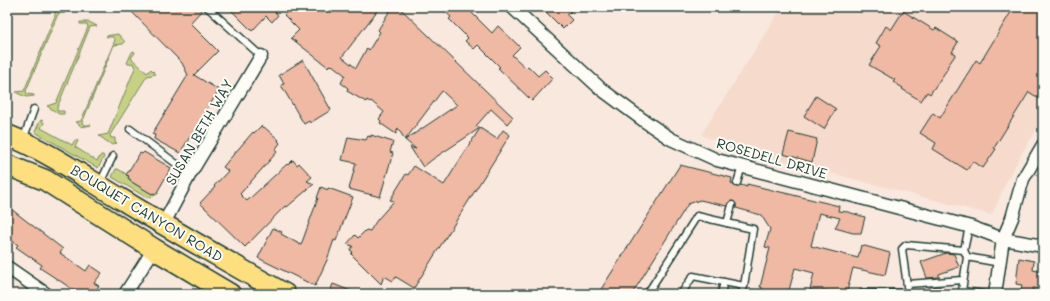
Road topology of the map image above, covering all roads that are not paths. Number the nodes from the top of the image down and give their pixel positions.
1 (207, 7) edge
2 (512, 7) edge
3 (261, 56) joint
4 (34, 109) dead end
5 (130, 129) dead end
6 (15, 138) edge
7 (1043, 145) edge
8 (114, 156) dead end
9 (7, 165) edge
10 (742, 166) junction
11 (190, 174) junction
12 (737, 183) dead end
13 (98, 186) junction
14 (732, 205) dead end
15 (727, 223) junction
16 (163, 225) junction
17 (969, 227) junction
18 (1003, 239) junction
19 (1043, 246) edge
20 (154, 249) junction
21 (964, 250) junction
22 (967, 257) junction
23 (1000, 263) junction
24 (7, 268) edge
25 (963, 280) junction
26 (724, 282) junction
27 (907, 284) junction
28 (744, 286) junction
29 (960, 292) edge
30 (908, 293) edge
31 (46, 294) edge
32 (125, 294) edge
33 (230, 294) edge
34 (285, 294) edge
35 (647, 294) edge
36 (681, 294) edge
37 (721, 294) edge
38 (742, 294) edge
39 (861, 294) edge
40 (985, 294) edge
41 (995, 294) edge

1 - 3 lane
2 - 10 street, ROSEDELL DRIVE
3 - 11 street, SUSAN BETH WAY
4 - 6 lane
5 - 11 lane
6 - 13 main road, BOUQUET CANYON ROAD
7 - 18 street
8 - 13 lane
9 - 20 main road, BOUQUET CANYON ROAD
10 - 12 lane
10 - 17 street, ROSEDELL DRIVE
11 - 16 street, SUSAN BETH WAY
13 - 16 main road, BOUQUET CANYON ROAD
14 - 15 lane
15 - 28 lane
15 - 35 lane
16 - 20 main road
16 - 34 main road, BOUQUET CANYON ROAD
17 - 18 street, ROSEDELL DRIVE
17 - 21 lane
18 - 19 street, ROSEDELL DRIVE
18 - 23 street
20 - 32 street
20 - 33 main road, BOUQUET CANYON ROAD
21 - 22 lane
21 - 27 lane
22 - 23 lane
22 - 25 lane
23 - 41 street
24 - 31 street
25 - 27 lane
25 - 29 lane
26 - 28 lane
26 - 36 lane
26 - 37 lane
27 - 30 lane
28 - 38 lane
29 - 40 lane
30 - 39 lane

